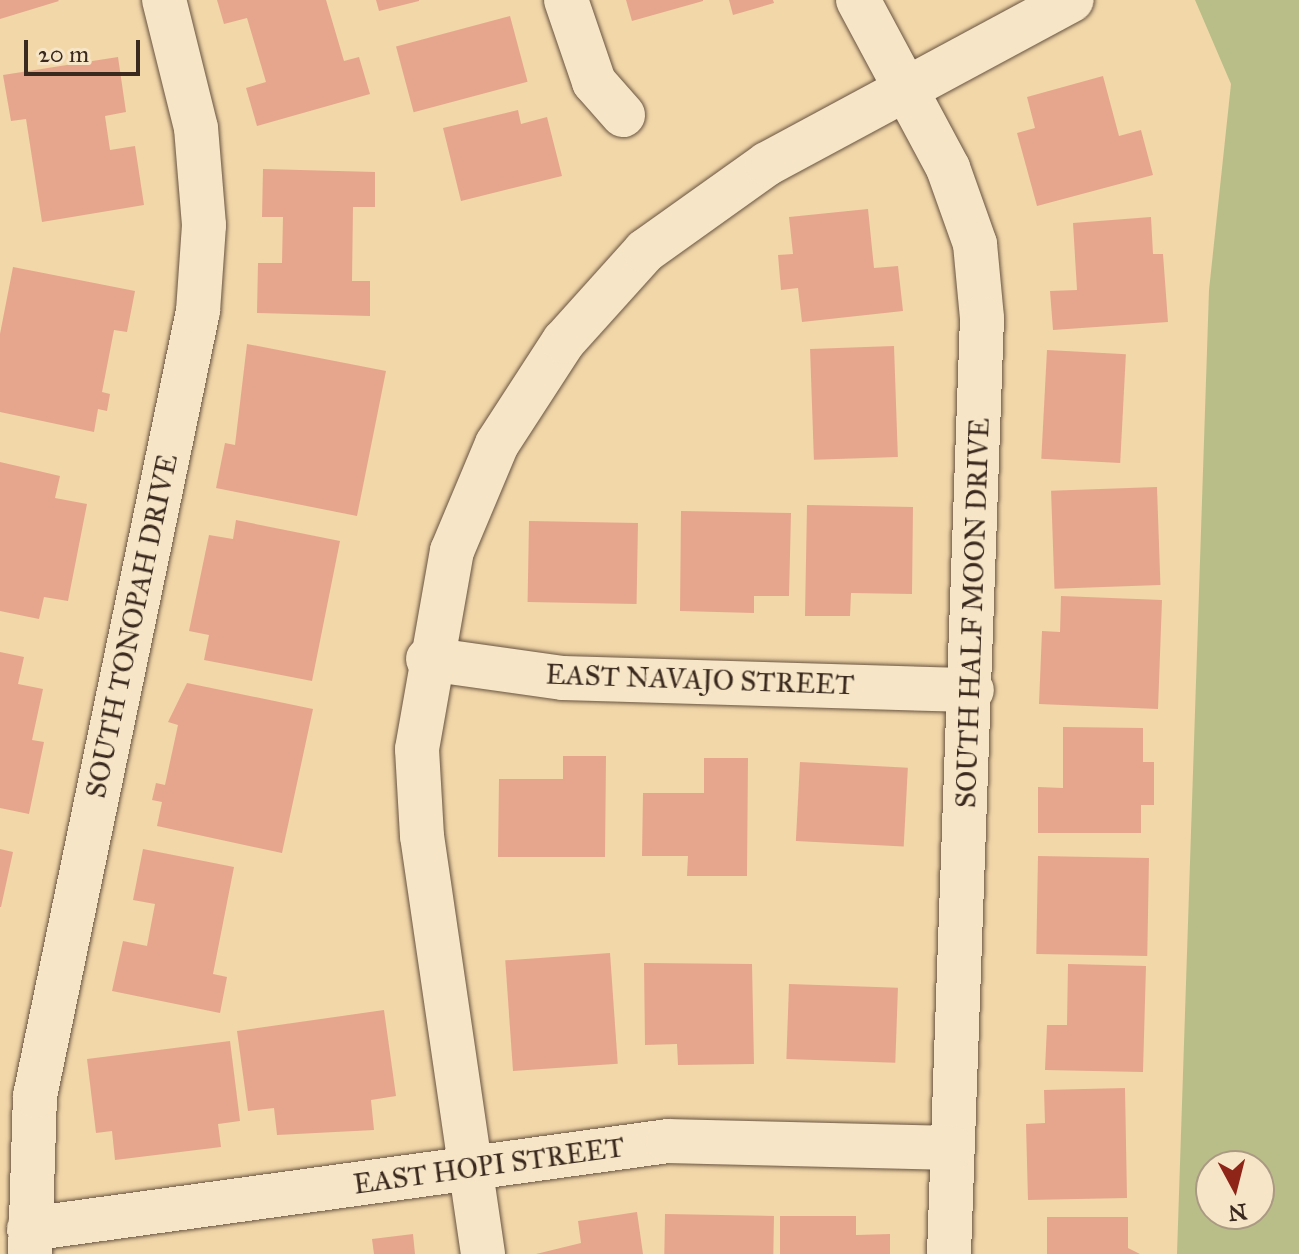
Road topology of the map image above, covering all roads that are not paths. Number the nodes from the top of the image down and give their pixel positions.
1 (164, 0) edge
2 (566, 0) edge
3 (858, 0) edge
4 (1072, 0) edge
5 (905, 92) junction
6 (623, 115) dead end
7 (428, 659) junction
8 (972, 690) junction
9 (952, 1148) junction
10 (472, 1169) junction
11 (30, 1241) edge
12 (483, 1254) edge
13 (949, 1254) edge

1 - 11 street, SOUTH TONOPAH DRIVE
2 - 6 street
3 - 5 street, SOUTH HALF MOON DRIVE
4 - 5 street
5 - 7 street
5 - 8 street, SOUTH HALF MOON DRIVE
7 - 8 street, EAST NAVAJO STREET
7 - 10 street
8 - 9 street, SOUTH HALF MOON DRIVE
9 - 10 street, EAST HOPI STREET
9 - 13 street, SOUTH HALF MOON DRIVE
10 - 11 street, EAST HOPI STREET
10 - 12 street

